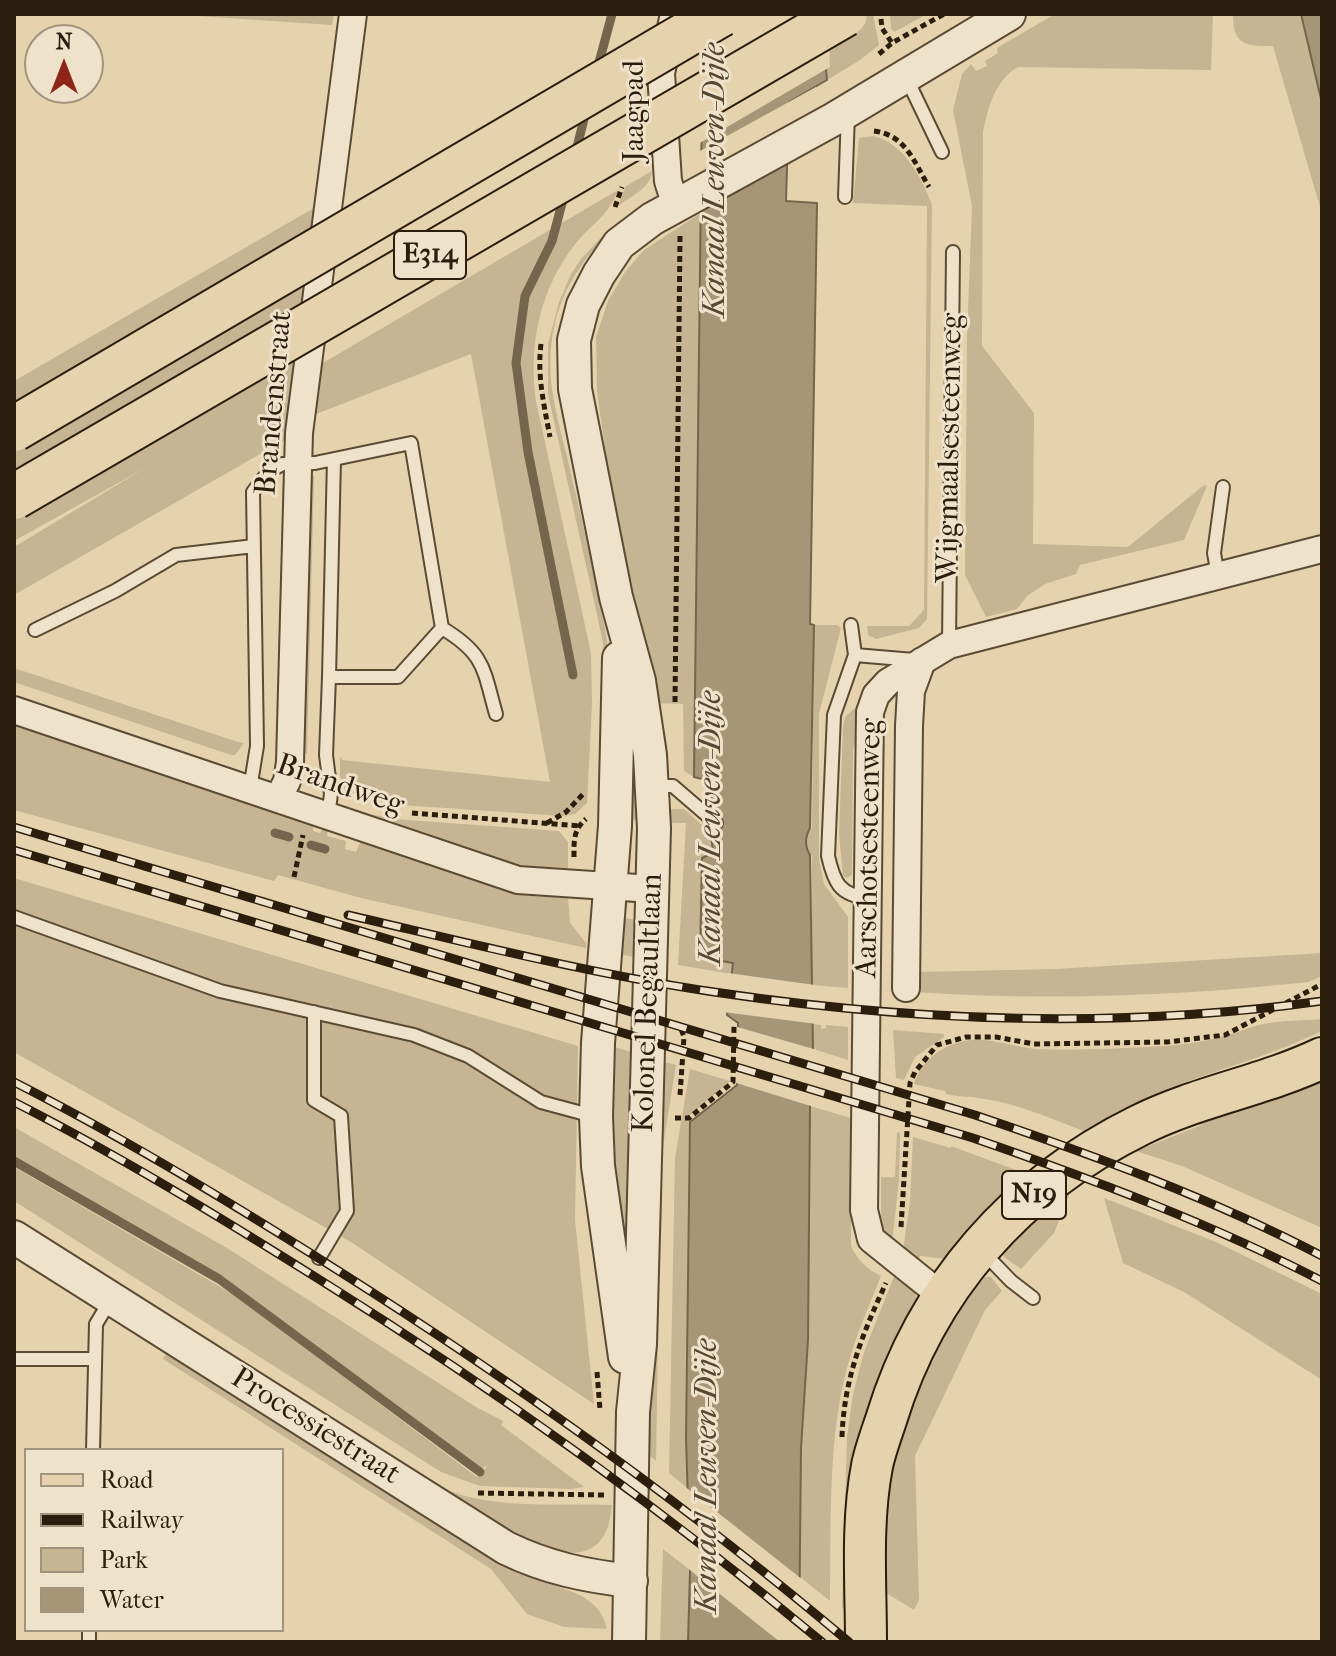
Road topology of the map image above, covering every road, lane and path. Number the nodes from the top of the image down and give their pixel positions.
1 (353, 14) edge
2 (674, 14) edge
3 (721, 14) edge
4 (845, 14) edge
5 (880, 14) edge
6 (944, 14) edge
7 (1009, 14) edge
8 (969, 24) edge
9 (905, 75) junction
10 (850, 120) junction
11 (942, 152) dead end
12 (929, 187) dead end
13 (845, 197) dead end
14 (684, 202) junction
15 (953, 252) dead end
16 (14, 429) edge
17 (334, 459) junction
18 (298, 463) junction
19 (1223, 487) dead end
20 (14, 497) edge
21 (254, 546) junction
22 (1322, 549) edge
23 (1218, 576) junction
24 (616, 597) junction
25 (851, 625) dead end
26 (442, 628) junction
27 (35, 630) dead end
28 (949, 645) junction
29 (855, 655) junction
30 (922, 661) junction
31 (329, 677) junction
32 (676, 703) dead end
33 (14, 710) edge
34 (496, 714) dead end
35 (652, 786) junction
36 (250, 789) junction
37 (587, 790) dead end
38 (278, 799) junction
39 (328, 816) junction
40 (546, 823) dead end
41 (716, 823) dead end
42 (302, 843) dead end
43 (294, 877) dead end
44 (610, 887) junction
45 (652, 889) junction
46 (868, 898) junction
47 (14, 917) edge
48 (1322, 984) edge
49 (906, 988) dead end
50 (314, 1012) junction
51 (734, 1026) dead end
52 (1322, 1058) edge
53 (596, 1117) junction
54 (674, 1118) dead end
55 (900, 1234) dead end
56 (14, 1237) edge
57 (978, 1247) junction
58 (319, 1258) dead end
59 (942, 1296) junction
60 (1033, 1298) dead end
61 (111, 1299) junction
62 (14, 1359) edge
63 (95, 1359) junction
64 (633, 1412) junction
65 (93, 1448) edge
66 (467, 1491) dead end
67 (633, 1498) junction
68 (631, 1581) junction
69 (629, 1642) edge
70 (870, 1642) edge

1 - 18 street, Brandenstraat
2 - 14 street, Jaagpad
3 - 16 highway, E314, bridge
4 - 20 highway, E314, bridge
5 - 6 path
7 - 8 street, Kolonel Begaultlaan
8 - 9 street, Kolonel Begaultlaan
9 - 10 street, Kolonel Begaultlaan
9 - 11 lane
10 - 12 path
10 - 13 lane
10 - 14 street, Kolonel Begaultlaan
14 - 24 street, Kolonel Begaultlaan
14 - 32 path
15 - 28 lane, Wijgmaalsesteenweg
17 - 18 lane
17 - 26 lane
17 - 31 lane
18 - 21 lane
18 - 38 street, Brandenstraat
19 - 23 lane
21 - 27 lane
21 - 36 lane
22 - 23 street, Aarschotsesteenweg
23 - 28 street, Aarschotsesteenweg
24 - 35 street, Kolonel Begaultlaan
24 - 44 street, Kolonel Begaultlaan
25 - 29 lane
26 - 31 lane
26 - 34 lane
28 - 30 street, Aarschotsesteenweg
29 - 30 lane
29 - 46 lane
30 - 46 street, Aarschotsesteenweg
30 - 49 street
31 - 39 lane
33 - 36 street, Brandweg
35 - 41 lane
35 - 45 street, Kolonel Begaultlaan
36 - 38 street, Brandweg
37 - 40 path
38 - 39 street, Brandweg
39 - 44 street, Brandweg
42 - 43 path
44 - 45 street, Brandweg
44 - 53 street, Kolonel Begaultlaan
45 - 64 street, Kolonel Begaultlaan
46 - 59 street, Aarschotsesteenweg
47 - 50 lane
48 - 55 path
50 - 53 lane
50 - 58 lane
51 - 54 path
52 - 57 main road, N19
53 - 64 street, Kolonel Begaultlaan
56 - 61 street, Processiestraat
57 - 59 main road, N19
57 - 60 lane
59 - 70 main road, N19
61 - 63 lane
61 - 68 street, Processiestraat
62 - 63 lane
63 - 65 lane
64 - 67 street, Kolonel Begaultlaan
66 - 67 path
67 - 68 street, Kolonel Begaultlaan
68 - 69 street, Kolonel Begaultlaan

